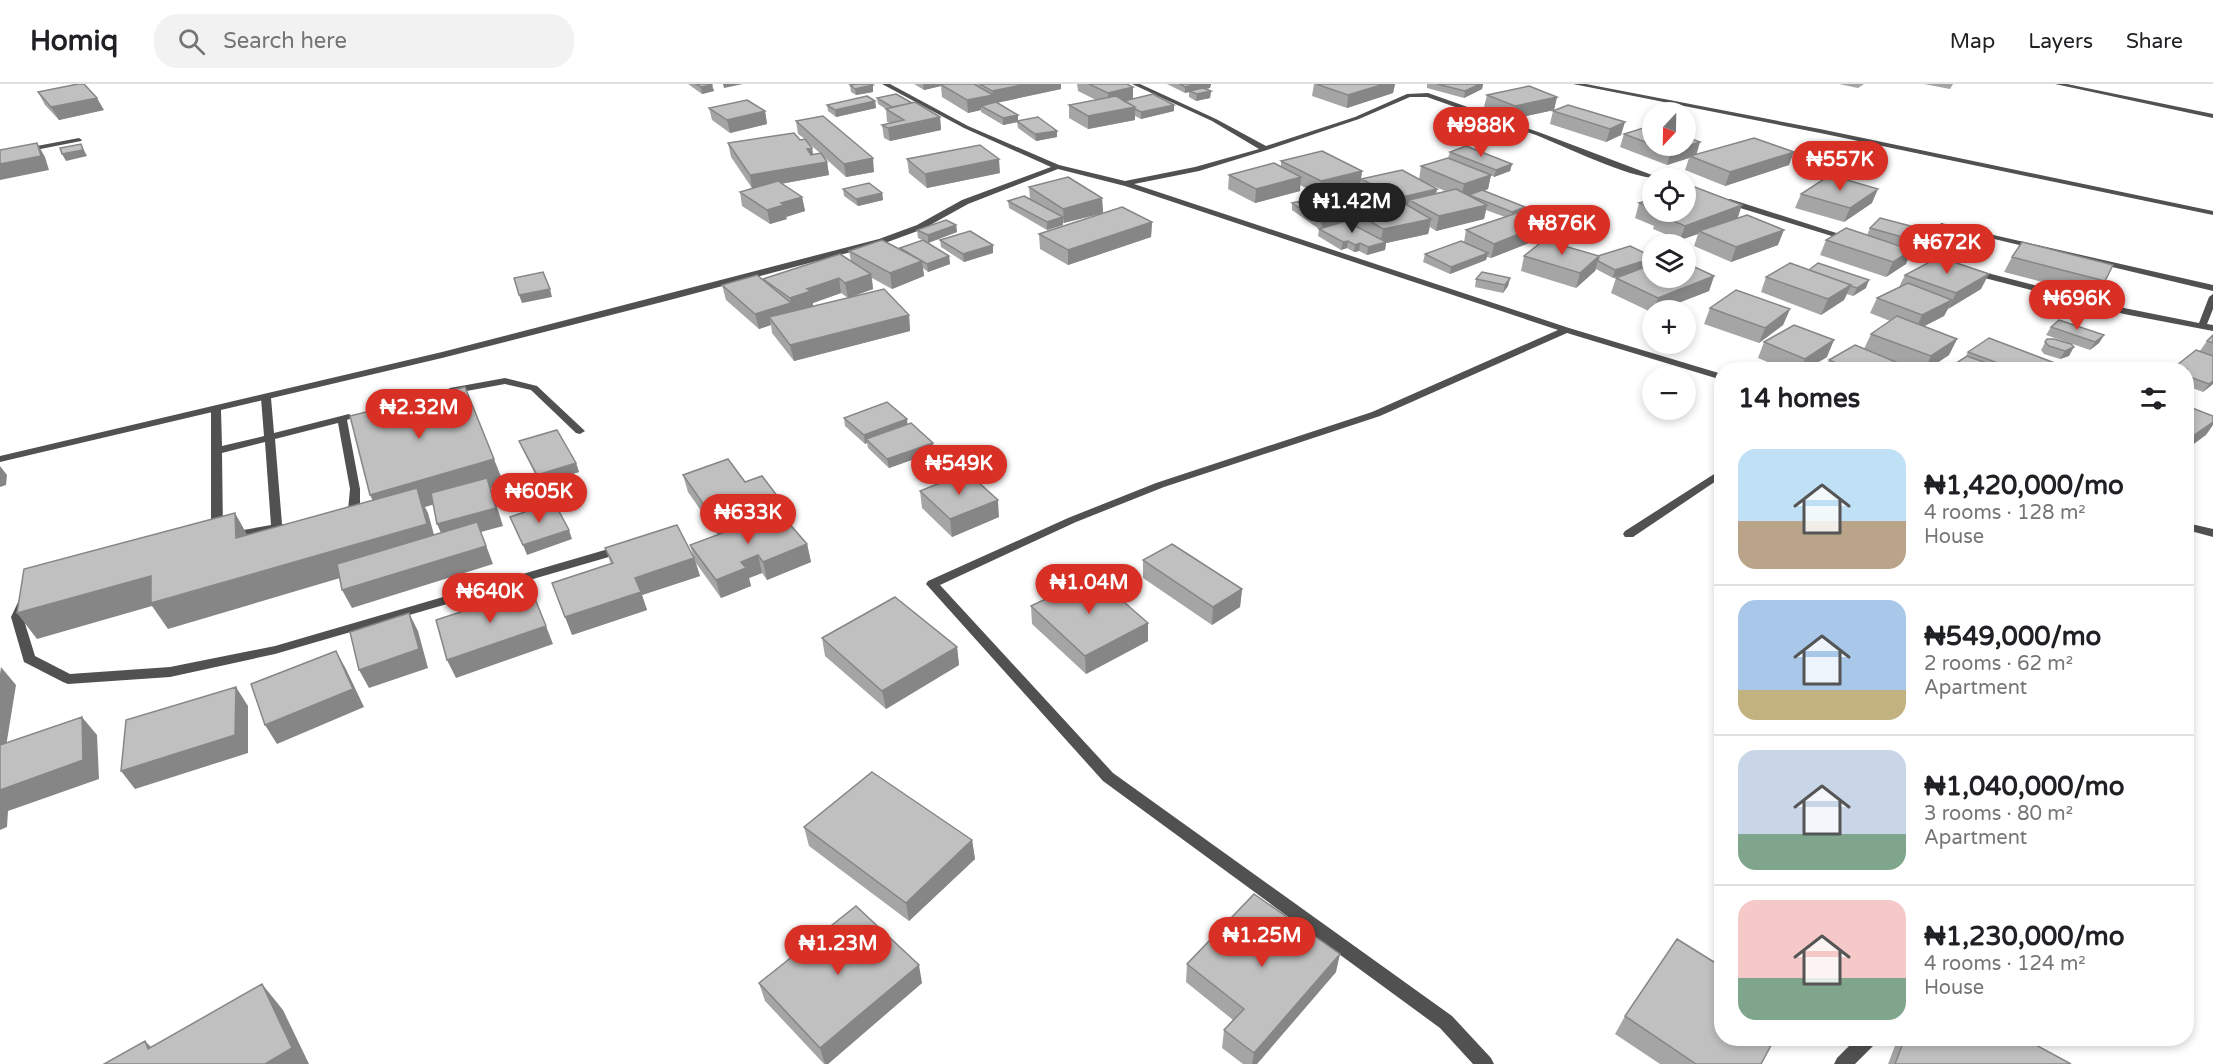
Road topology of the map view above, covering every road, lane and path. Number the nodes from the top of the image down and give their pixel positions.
1 (885, 84) edge
2 (1135, 84) edge
3 (1576, 84) edge
4 (2058, 84) edge
5 (2213, 116) edge
6 (79, 140) dead end
7 (1265, 149) junction
8 (0, 155) edge
9 (1057, 167) junction
10 (1642, 174) edge
11 (1127, 184) junction
12 (1717, 198) edge
13 (2213, 213) edge
14 (1944, 225) dead end
15 (1857, 240) edge
16 (1879, 247) edge
17 (2213, 288) edge
18 (2213, 297) edge
19 (2202, 326) junction
20 (2213, 328) edge
21 (1566, 330) junction
22 (1714, 375) edge
23 (440, 393) edge
24 (266, 398) junction
25 (216, 410) junction
26 (364, 413) edge
27 (342, 419) junction
28 (580, 431) dead end
29 (269, 438) junction
30 (216, 451) junction
31 (0, 459) edge
32 (1714, 477) edge
33 (333, 526) edge
34 (277, 527) junction
35 (2194, 528) edge
36 (298, 529) edge
37 (2213, 533) edge
38 (1629, 534) dead end
39 (634, 546) edge
40 (28, 592) edge
41 (1861, 1046) edge
42 (1485, 1064) edge
43 (1843, 1064) edge

1 - 9 street
2 - 7 street
3 - 13 street
4 - 5 street
6 - 8 street
7 - 10 street
7 - 11 street
9 - 11 street
9 - 24 street
11 - 21 street
12 - 15 street
14 - 17 street
16 - 19 street
18 - 19 street
19 - 20 street
21 - 22 street
21 - 42 street
23 - 28 street
24 - 25 street
24 - 29 street
25 - 30 street
25 - 31 street
26 - 27 street
27 - 29 street
27 - 33 street
29 - 30 street
29 - 34 street
30 - 34 street
32 - 38 street
34 - 36 street
35 - 37 street
39 - 40 street
41 - 43 street

